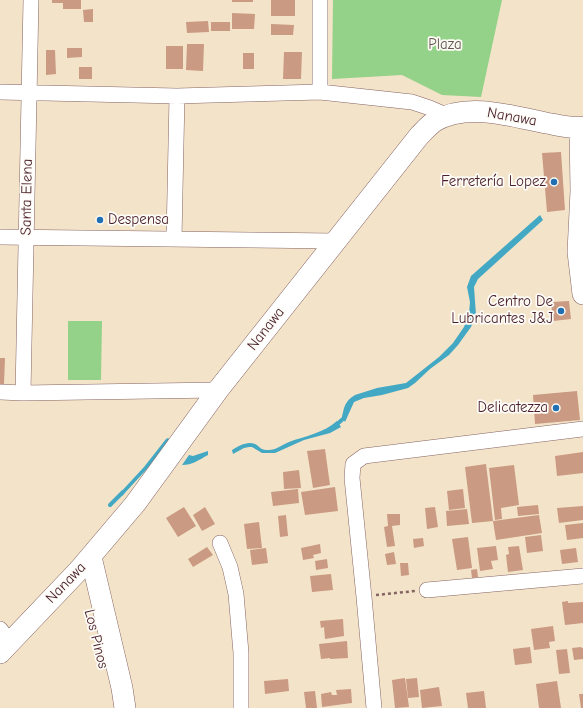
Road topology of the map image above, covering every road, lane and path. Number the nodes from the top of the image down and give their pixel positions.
1 (31, 0) edge
2 (320, 0) edge
3 (0, 92) edge
4 (29, 92) junction
5 (320, 92) junction
6 (177, 96) junction
7 (446, 115) junction
8 (582, 127) edge
9 (0, 237) edge
10 (26, 237) junction
11 (174, 239) junction
12 (335, 241) junction
13 (583, 294) edge
14 (218, 390) junction
15 (0, 392) edge
16 (23, 393) junction
17 (583, 429) edge
18 (220, 543) dead end
19 (85, 564) junction
20 (583, 576) edge
21 (427, 590) joint
22 (364, 597) junction
23 (3, 641) edge
24 (111, 708) edge
25 (125, 708) edge
26 (241, 708) edge
27 (374, 708) edge

1 - 4 street, Santa Elena
2 - 5 street
3 - 4 street
4 - 6 street
4 - 10 street, Santa Elena
5 - 6 street
5 - 7 street
6 - 11 street
7 - 8 main road, Nanawa
7 - 12 main road, Nanawa
8 - 13 main road
9 - 10 street
10 - 11 street
10 - 16 street, Santa Elena
11 - 12 street
12 - 14 main road, Nanawa
14 - 16 street
14 - 19 main road, Nanawa
15 - 16 street
17 - 22 street
18 - 26 street
19 - 23 main road, Nanawa
19 - 24 main road, Los Pinos
19 - 25 main road
20 - 21 street
21 - 22 path
22 - 27 street

